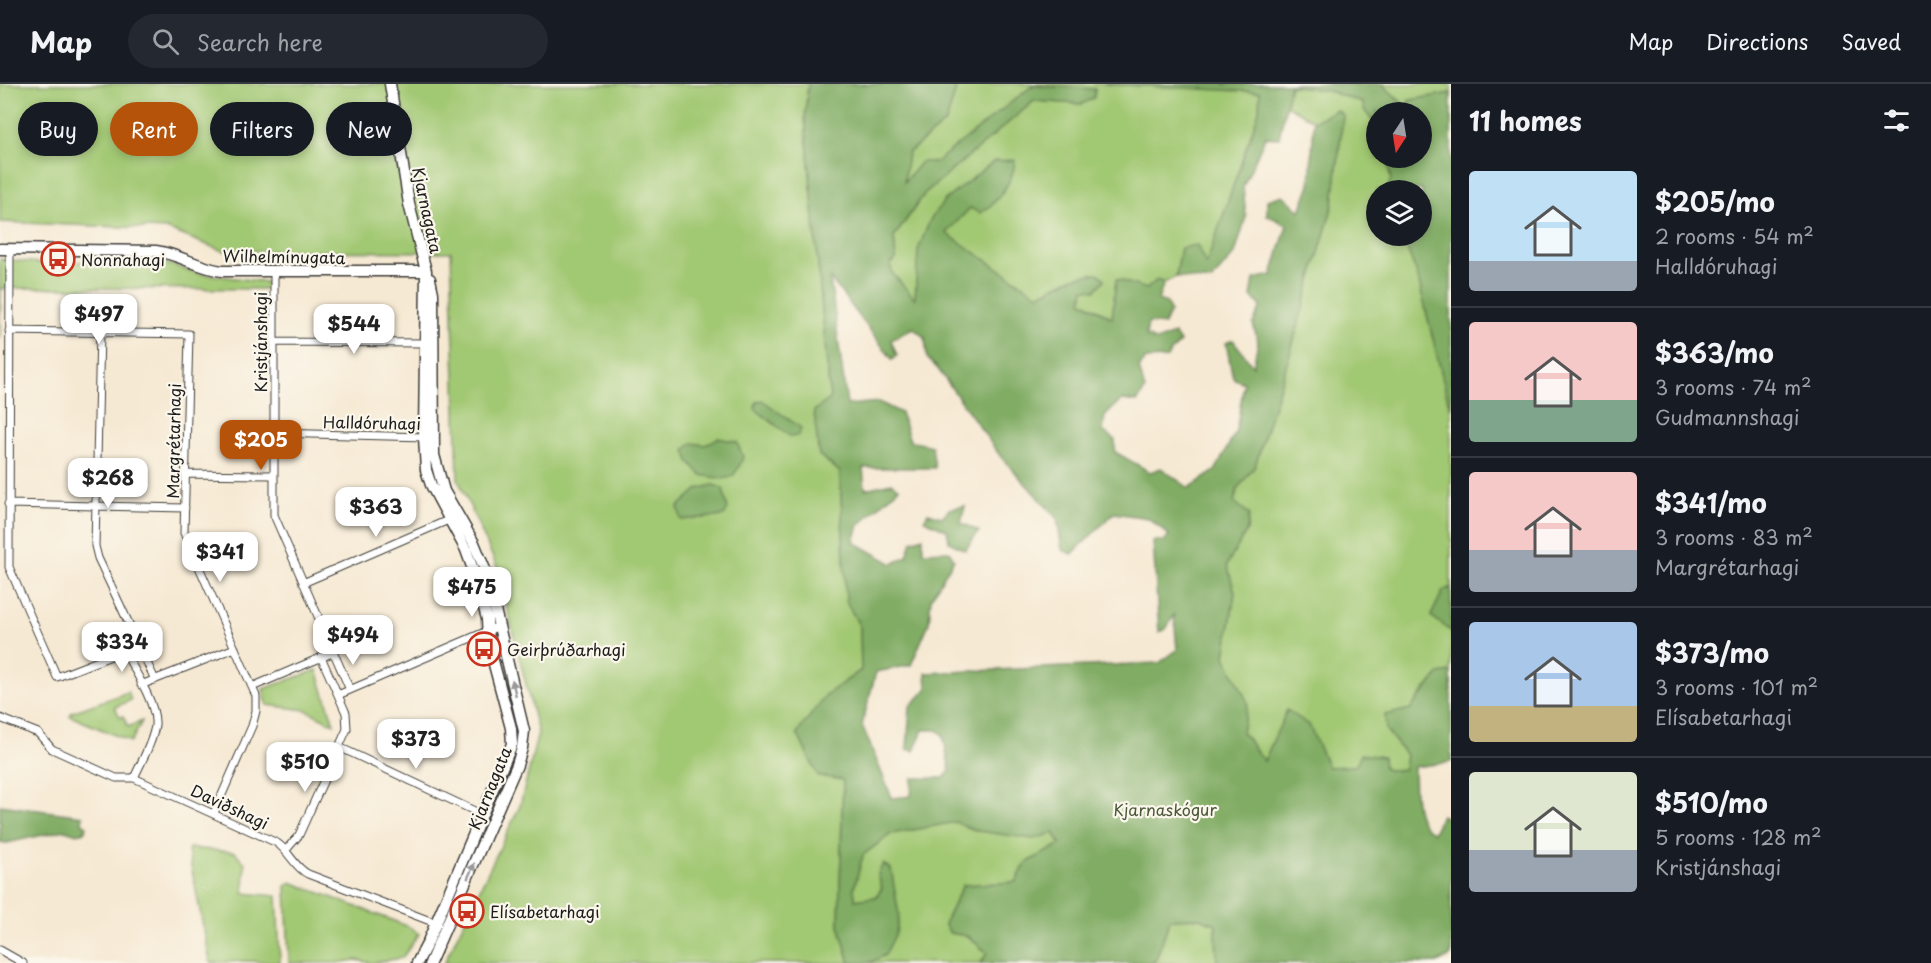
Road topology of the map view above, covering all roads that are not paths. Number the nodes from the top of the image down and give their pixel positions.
1 (390, 84) edge
2 (5, 249) edge
3 (426, 271) junction
4 (274, 272) junction
5 (9, 331) junction
6 (100, 332) junction
7 (274, 342) junction
8 (429, 343) junction
9 (273, 433) junction
10 (429, 437) junction
11 (186, 474) junction
12 (273, 475) junction
13 (8, 504) junction
14 (96, 506) junction
15 (185, 508) junction
16 (454, 518) junction
17 (303, 582) junction
18 (499, 626) junction
19 (487, 631) junction
20 (139, 645) junction
21 (235, 648) junction
22 (124, 651) junction
23 (334, 652) junction
24 (321, 657) junction
25 (154, 680) junction
26 (141, 685) junction
27 (252, 687) junction
28 (350, 690) junction
29 (338, 695) junction
30 (0, 718) edge
31 (339, 747) junction
32 (134, 778) junction
33 (214, 813) junction
34 (488, 817) junction
35 (286, 850) junction
36 (440, 925) junction
37 (0, 950) edge
38 (23, 963) edge
39 (417, 963) edge
40 (430, 963) edge

1 - 3 street, Kjarnagata
2 - 4 street, Wilhelmínugata
2 - 5 street
3 - 4 street, Wilhelmínugata
3 - 8 street, Kjarnagata
4 - 7 street, Kristjánshagi
5 - 6 street
5 - 13 street
6 - 11 street, Margrétarhagi
6 - 14 street
7 - 8 street
7 - 9 street, Kristjánshagi
8 - 10 street, Kjarnagata
9 - 10 street, Halldóruhagi
9 - 12 street, Kristjánshagi
10 - 16 street, Kjarnagata
11 - 12 street
11 - 15 street, Margrétarhagi
12 - 17 street, Kristjánshagi
13 - 14 street
13 - 22 street
14 - 15 street
14 - 20 street
15 - 21 street, Margrétarhagi
16 - 17 street
16 - 18 street, Kjarnagata
16 - 19 street, Kjarnagata
17 - 23 street, Kristjánshagi
18 - 19 street
34 -> 18 street, Kjarnagata
19 - 28 street
19 - 34 street, Kjarnagata
20 - 22 street
20 - 25 street
21 - 25 street
21 - 27 street, Margrétarhagi
22 - 26 street
23 - 24 street
23 - 28 street, Kristjánshagi
24 - 27 street
24 - 29 street
25 - 26 street
26 - 32 street
27 - 33 street, Margrétarhagi
28 - 29 street
29 - 31 street
30 - 32 street, Daviðshagi
31 - 34 street
31 - 35 street
32 - 33 street, Daviðshagi
33 - 35 street, Daviðshagi
34 - 36 street, Kjarnagata
35 - 36 street, Daviðshagi
36 - 39 street, Kjarnagata
36 - 40 street, Kjarnagata
37 - 38 street

